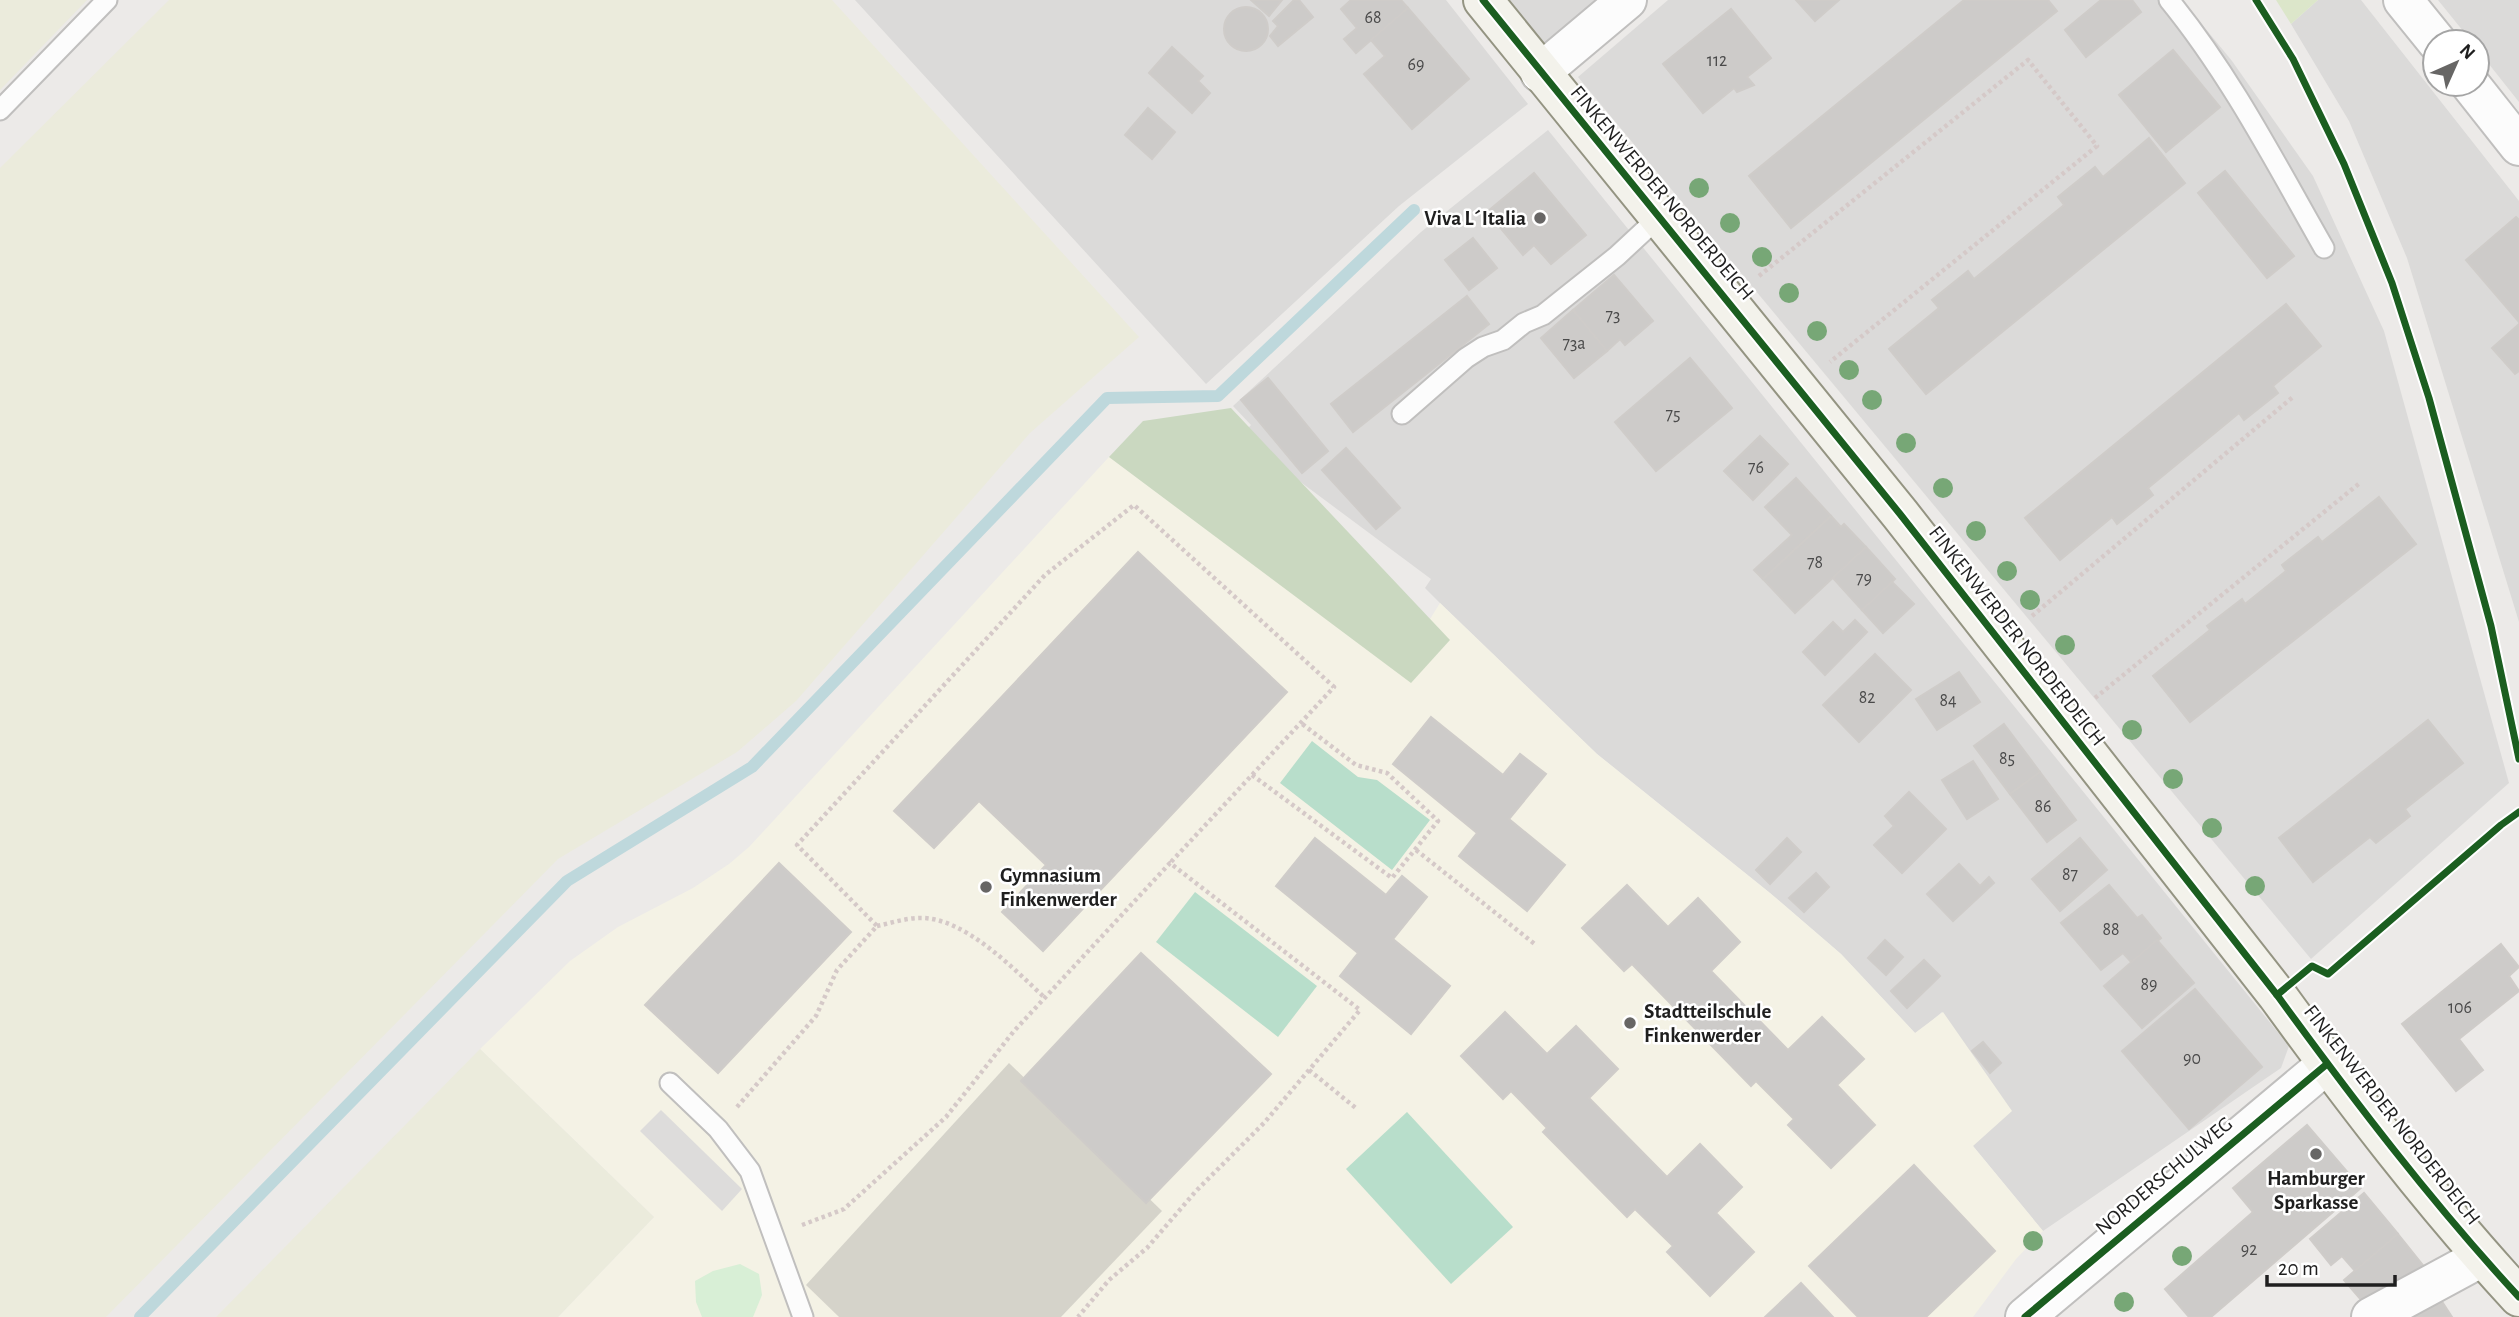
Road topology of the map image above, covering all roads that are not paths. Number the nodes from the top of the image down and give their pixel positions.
1 (107, 0) edge
2 (1483, 0) edge
3 (1627, 0) edge
4 (2169, 0) edge
5 (2403, 0) edge
6 (2426, 28) edge
7 (1540, 73) junction
8 (2481, 98) edge
9 (0, 110) edge
10 (2519, 146) edge
11 (1659, 217) junction
12 (2324, 248) dead end
13 (1402, 414) dead end
14 (2327, 1064) junction
15 (670, 1083) dead end
16 (2482, 1257) junction
17 (2519, 1297) edge
18 (803, 1317) edge
19 (2025, 1317) edge
20 (2371, 1317) edge

1 - 9 lane
2 - 7 street, FINKENWERDER NORDERDEICH
3 - 7 street
4 - 12 lane
5 - 6 street
7 - 11 street, FINKENWERDER NORDERDEICH
8 - 10 street
11 - 13 lane
11 - 14 street, FINKENWERDER NORDERDEICH
14 - 16 street, FINKENWERDER NORDERDEICH
14 - 19 street, NORDERSCHULWEG
15 - 18 lane
16 - 17 street, FINKENWERDER NORDERDEICH
16 - 20 street

